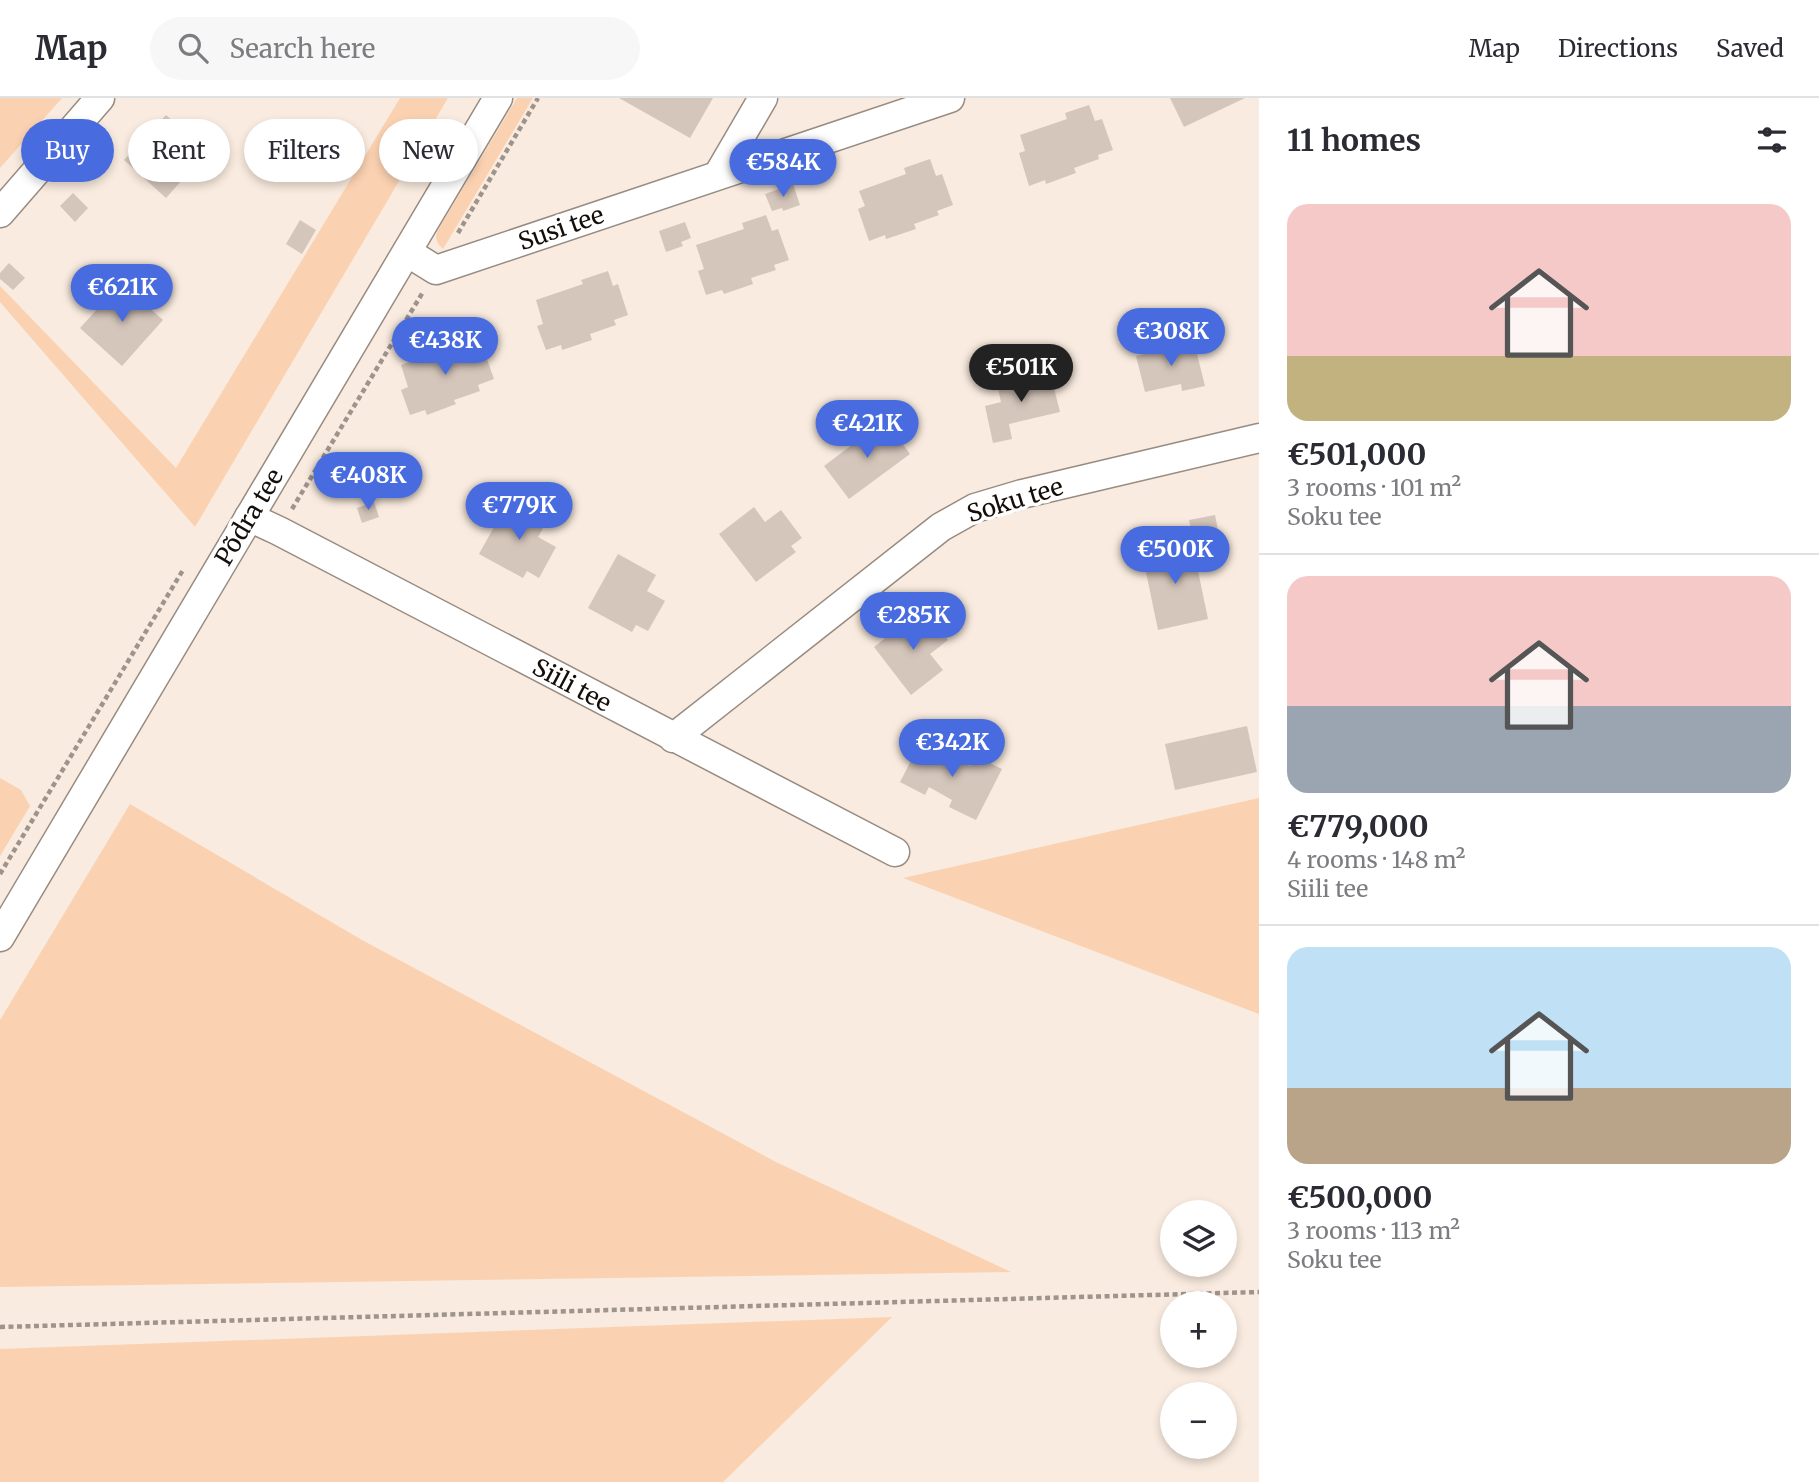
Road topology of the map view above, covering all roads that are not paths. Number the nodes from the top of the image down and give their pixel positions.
1 (100, 98) edge
2 (498, 98) edge
3 (763, 98) edge
4 (950, 98) edge
5 (718, 175) junction
6 (0, 213) edge
7 (407, 253) junction
8 (1259, 438) edge
9 (249, 517) junction
10 (673, 738) junction
11 (895, 852) dead end
12 (0, 937) edge

1 - 6 street
2 - 7 street, Põdra tee
3 - 5 street
4 - 5 street, Susi tee
5 - 7 street, Susi tee
7 - 9 street, Põdra tee
8 - 10 street, Soku tee
9 - 10 street, Siili tee
9 - 12 street, Põdra tee
10 - 11 street, Siili tee

